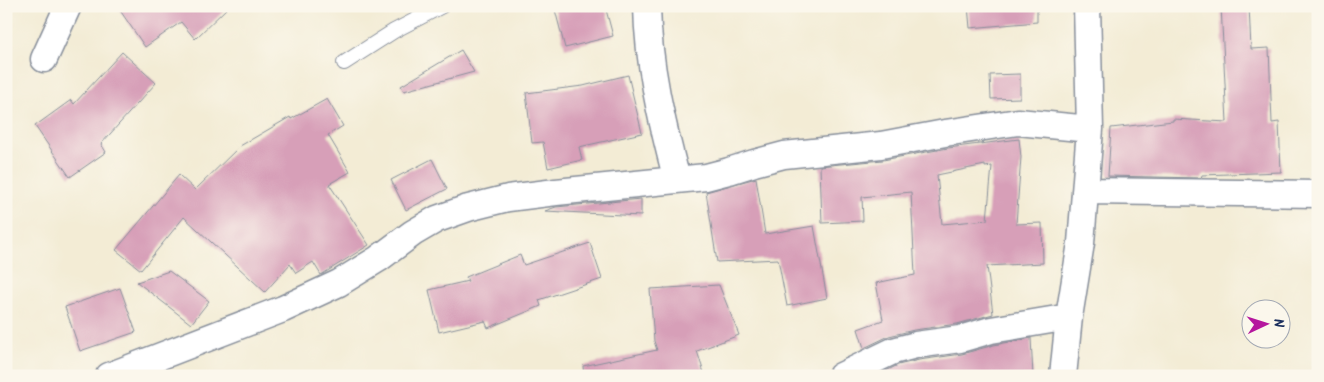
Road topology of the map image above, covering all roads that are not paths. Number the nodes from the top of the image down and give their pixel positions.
1 (68, 6) edge
2 (442, 6) edge
3 (647, 6) edge
4 (1087, 6) edge
5 (44, 59) dead end
6 (344, 64) dead end
7 (1090, 129) junction
8 (676, 180) junction
9 (1085, 191) junction
10 (1318, 194) edge
11 (1069, 317) junction
12 (109, 376) edge
13 (841, 376) edge
14 (1063, 376) edge

1 - 5 street
2 - 6 lane
3 - 8 street
4 - 7 street
7 - 8 street
7 - 9 street
8 - 12 street
9 - 10 street
9 - 11 street
11 - 13 street
11 - 14 street

